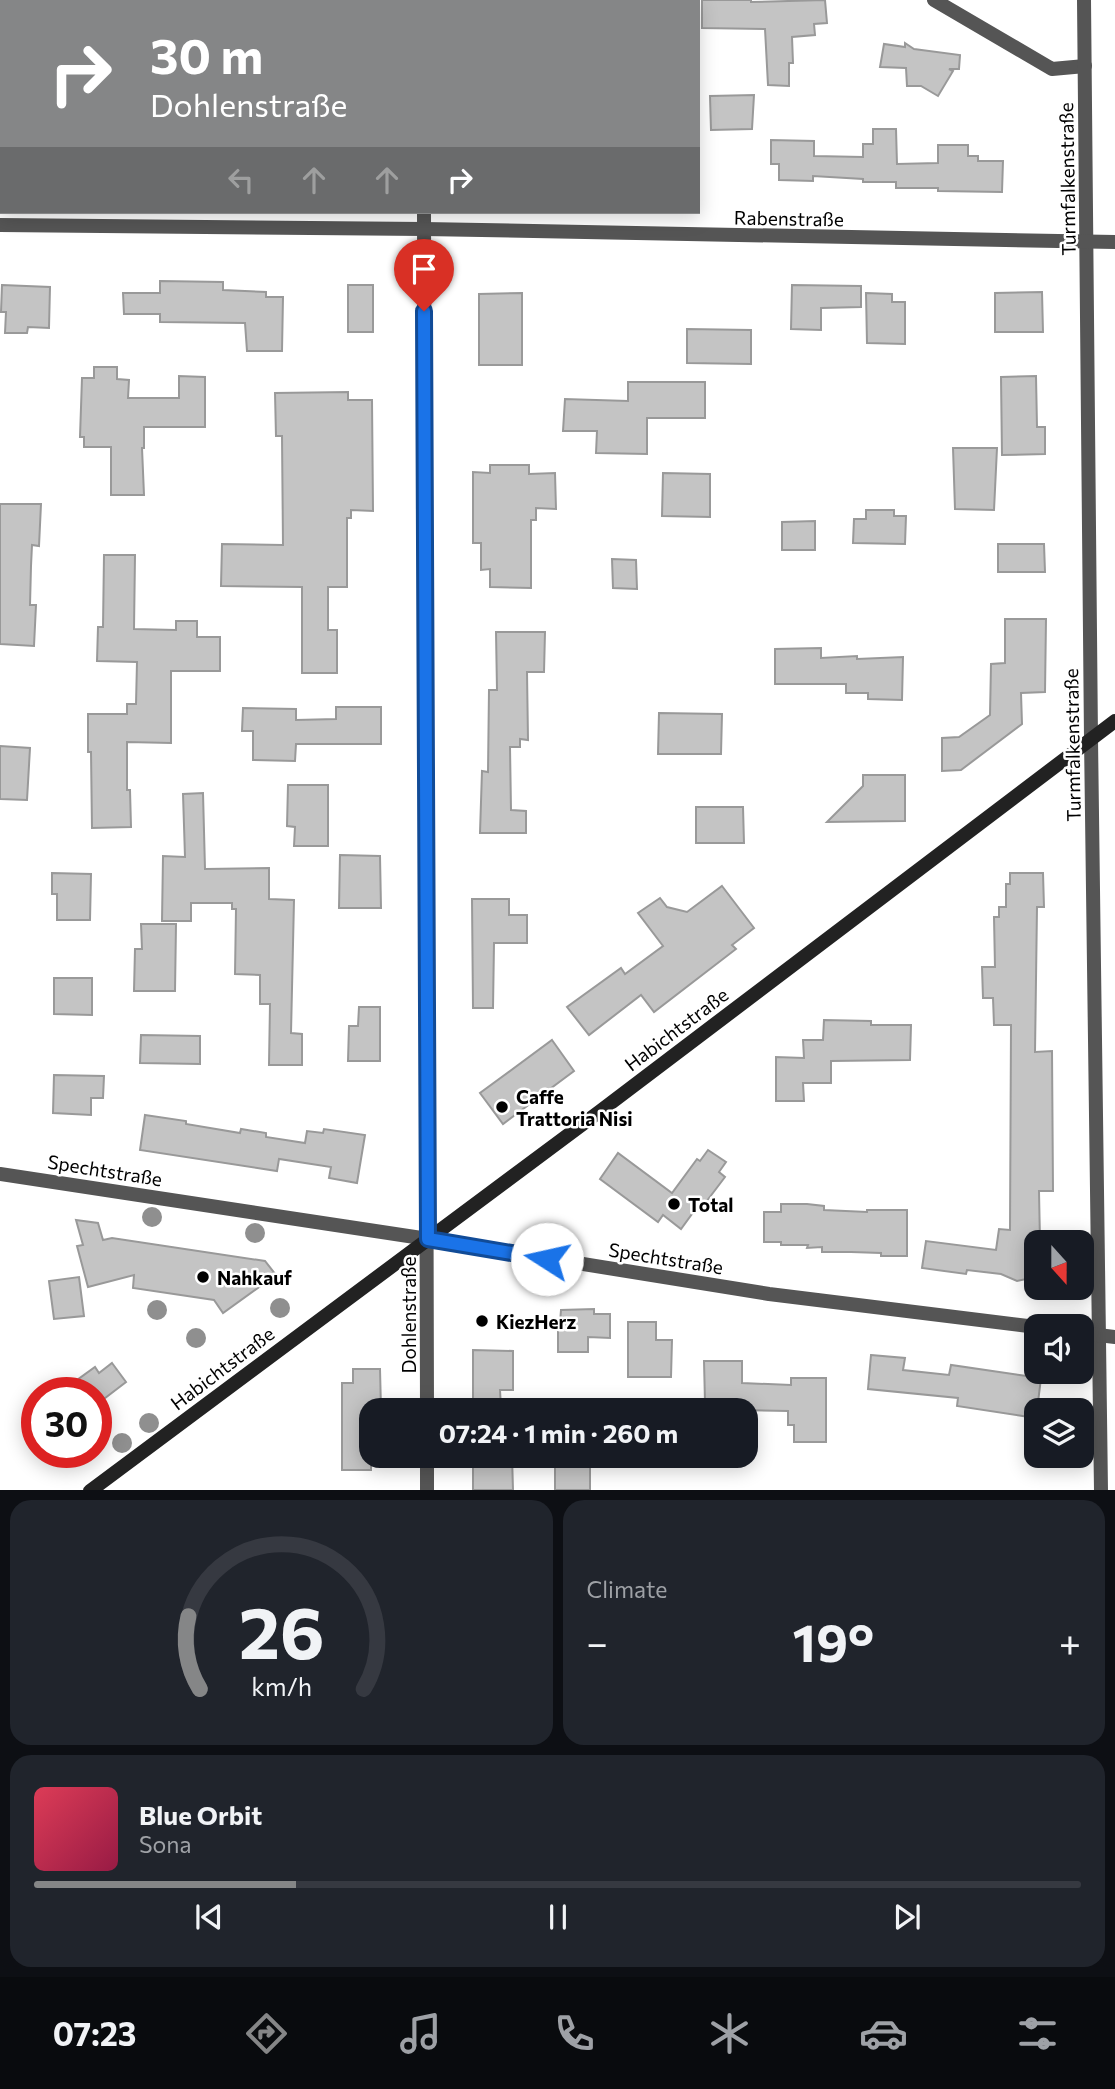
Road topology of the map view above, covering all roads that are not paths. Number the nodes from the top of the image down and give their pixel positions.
1 (934, 0) edge
2 (1084, 0) edge
3 (1085, 66) junction
4 (424, 214) edge
5 (0, 225) edge
6 (424, 229) junction
7 (1088, 242) junction
8 (1115, 242) edge
9 (1115, 721) edge
10 (1091, 739) junction
11 (0, 1174) edge
12 (428, 1239) junction
13 (1024, 1326) edge
14 (1107, 1336) edge
15 (427, 1398) edge
16 (427, 1468) edge
17 (90, 1490) edge
18 (427, 1490) edge
19 (1101, 1490) edge

1 - 3 street
2 - 3 street, Turmfalkenstraße
3 - 7 street, Turmfalkenstraße
4 - 6 street, Dohlenstraße
5 - 6 street, Rabenstraße
6 - 7 street, Rabenstraße
6 - 12 street, Dohlenstraße
7 - 8 street, Rabenstraße
7 - 10 street, Turmfalkenstraße
9 - 10 main road, Habichtstraße
10 - 12 main road, Habichtstraße
10 - 14 street, Turmfalkenstraße
11 - 12 street, Spechtstraße
12 - 13 street, Spechtstraße
12 - 15 street, Dohlenstraße
12 - 17 main road, Habichtstraße
14 - 19 street, Turmfalkenstraße
16 - 18 street

